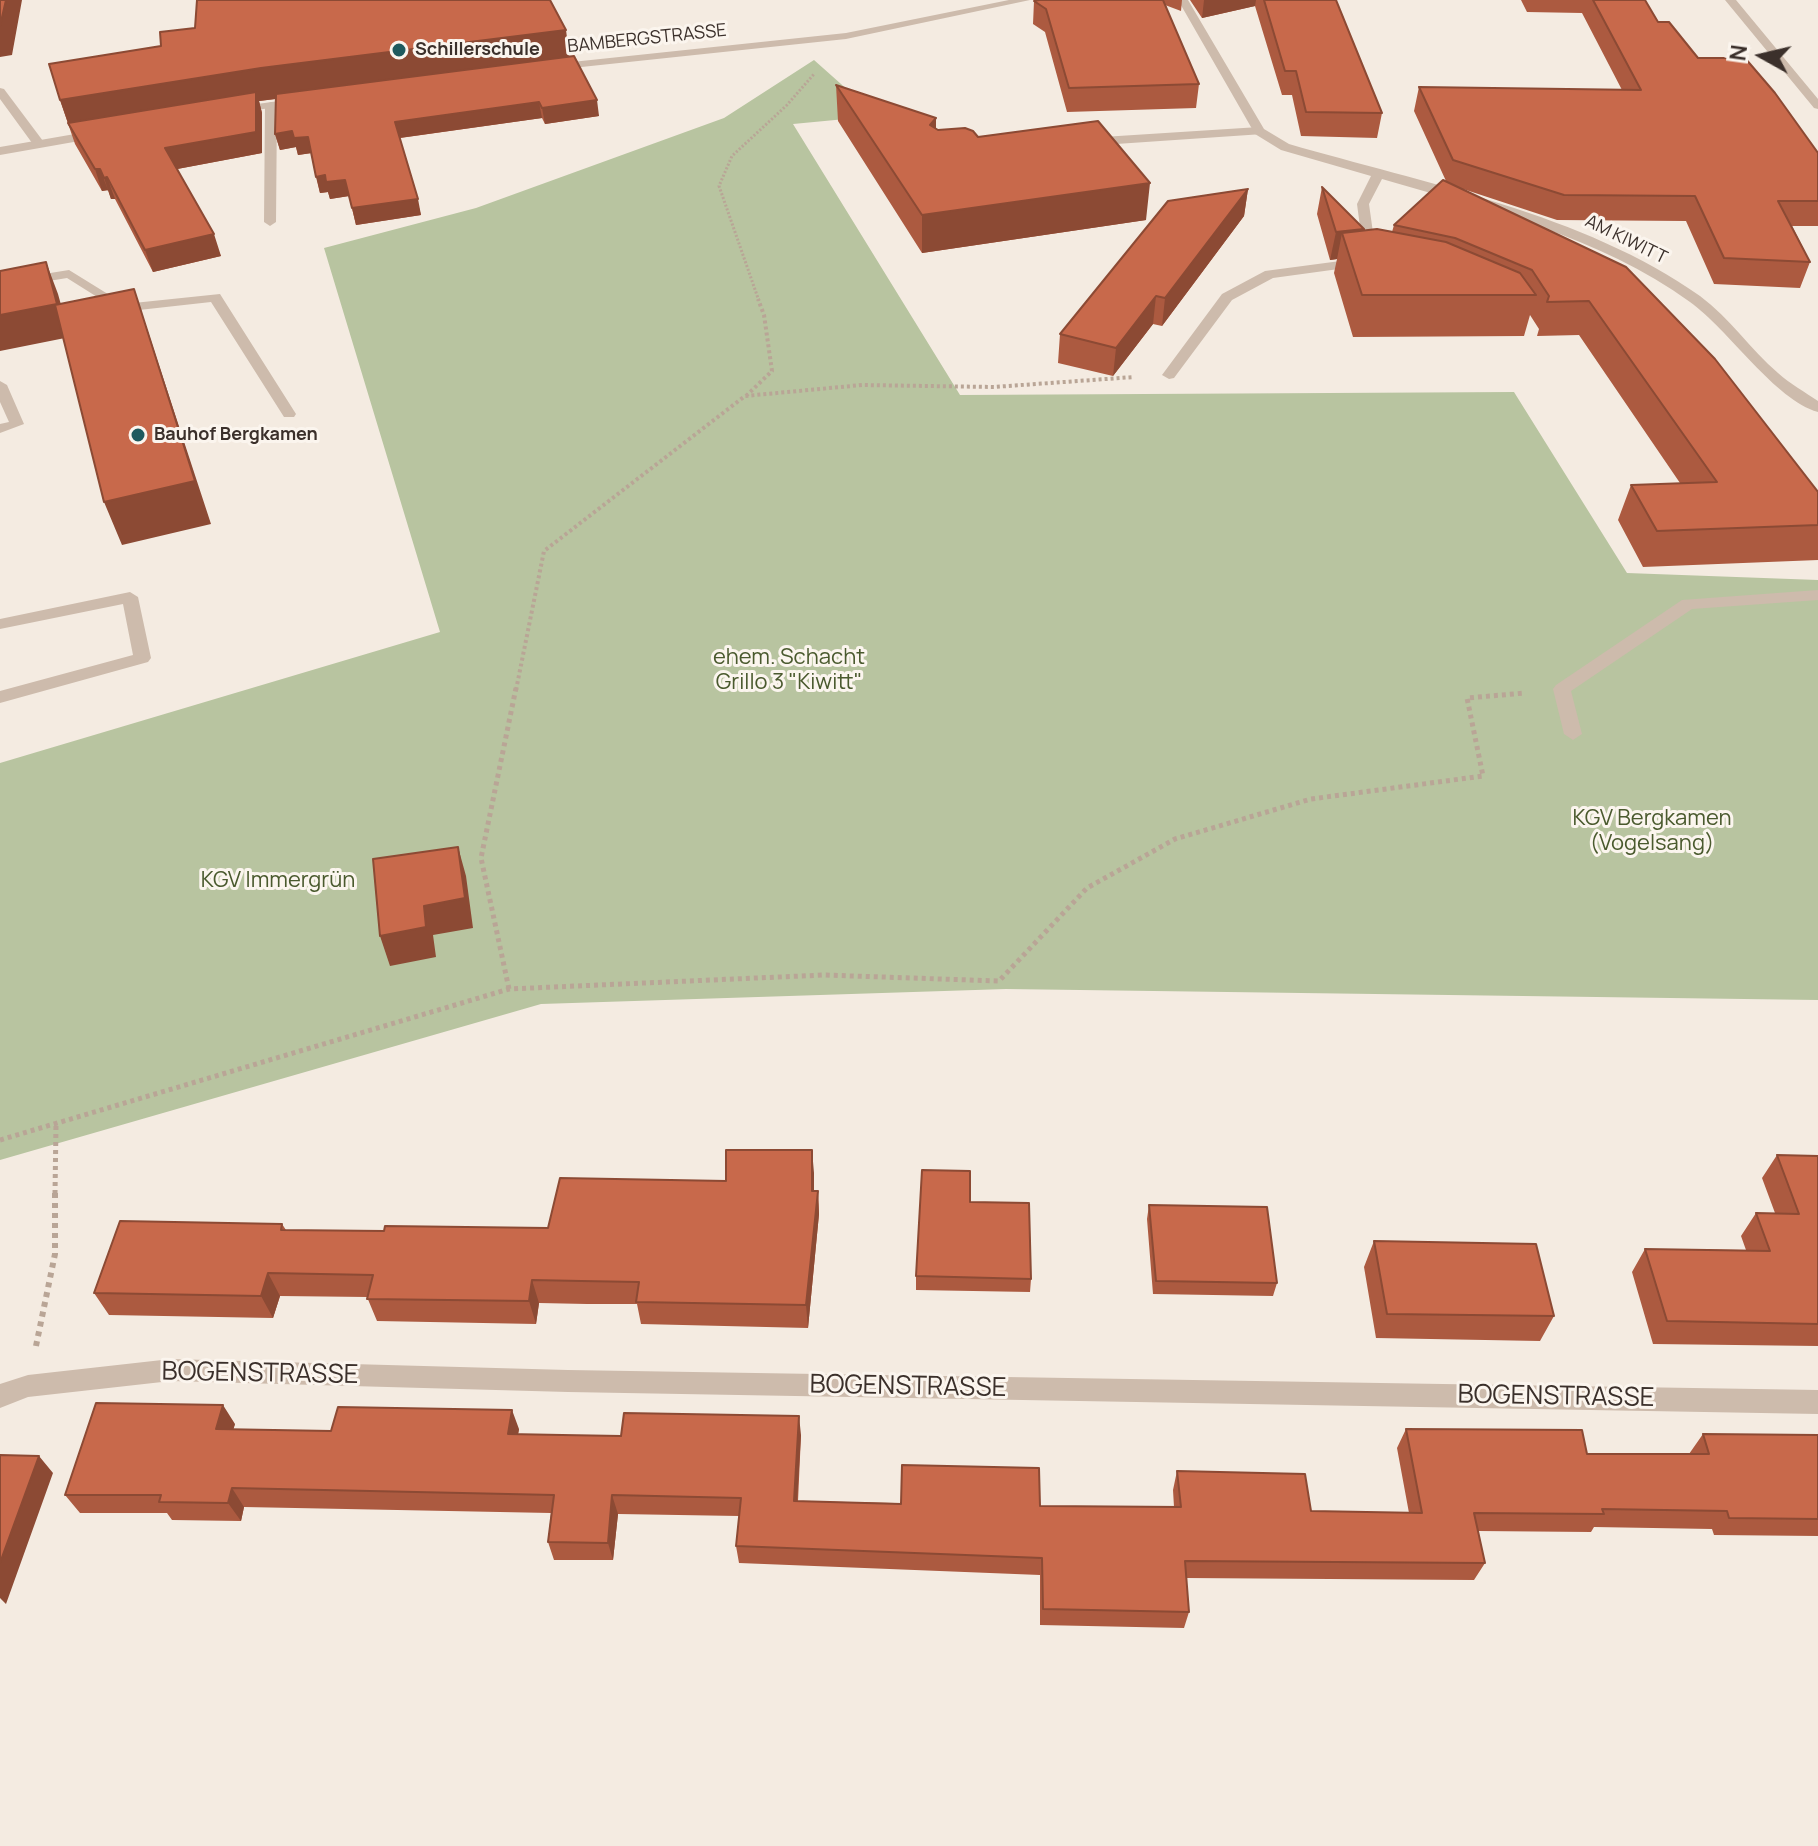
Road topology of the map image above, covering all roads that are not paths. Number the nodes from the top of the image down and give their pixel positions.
1 (1025, 0) edge
2 (1183, 0) edge
3 (1730, 0) edge
4 (546, 68) edge
5 (0, 91) edge
6 (318, 98) edge
7 (271, 105) junction
8 (1818, 106) edge
9 (225, 112) edge
10 (1259, 131) junction
11 (106, 132) edge
12 (1076, 143) edge
13 (39, 144) junction
14 (0, 151) edge
15 (1378, 174) junction
16 (270, 222) dead end
17 (0, 285) edge
18 (1169, 375) road end
19 (0, 385) edge
20 (1818, 408) edge
21 (289, 414) dead end
22 (0, 429) edge
23 (1818, 595) edge
24 (1, 617) edge
25 (0, 697) edge
26 (1573, 734) dead end
27 (0, 1396) edge
28 (1818, 1402) edge

1 - 4 street, BAMBERGSTRASSE
2 - 10 street
3 - 8 street
5 - 13 street
6 - 7 street
7 - 9 street
7 - 16 street
10 - 12 street
10 - 15 street, AM KIWITT
11 - 13 street
13 - 14 street
15 - 18 street
15 - 20 street, AM KIWITT
17 - 21 street
19 - 22 street
23 - 26 street
24 - 25 street
27 - 28 street, BOGENSTRASSE

